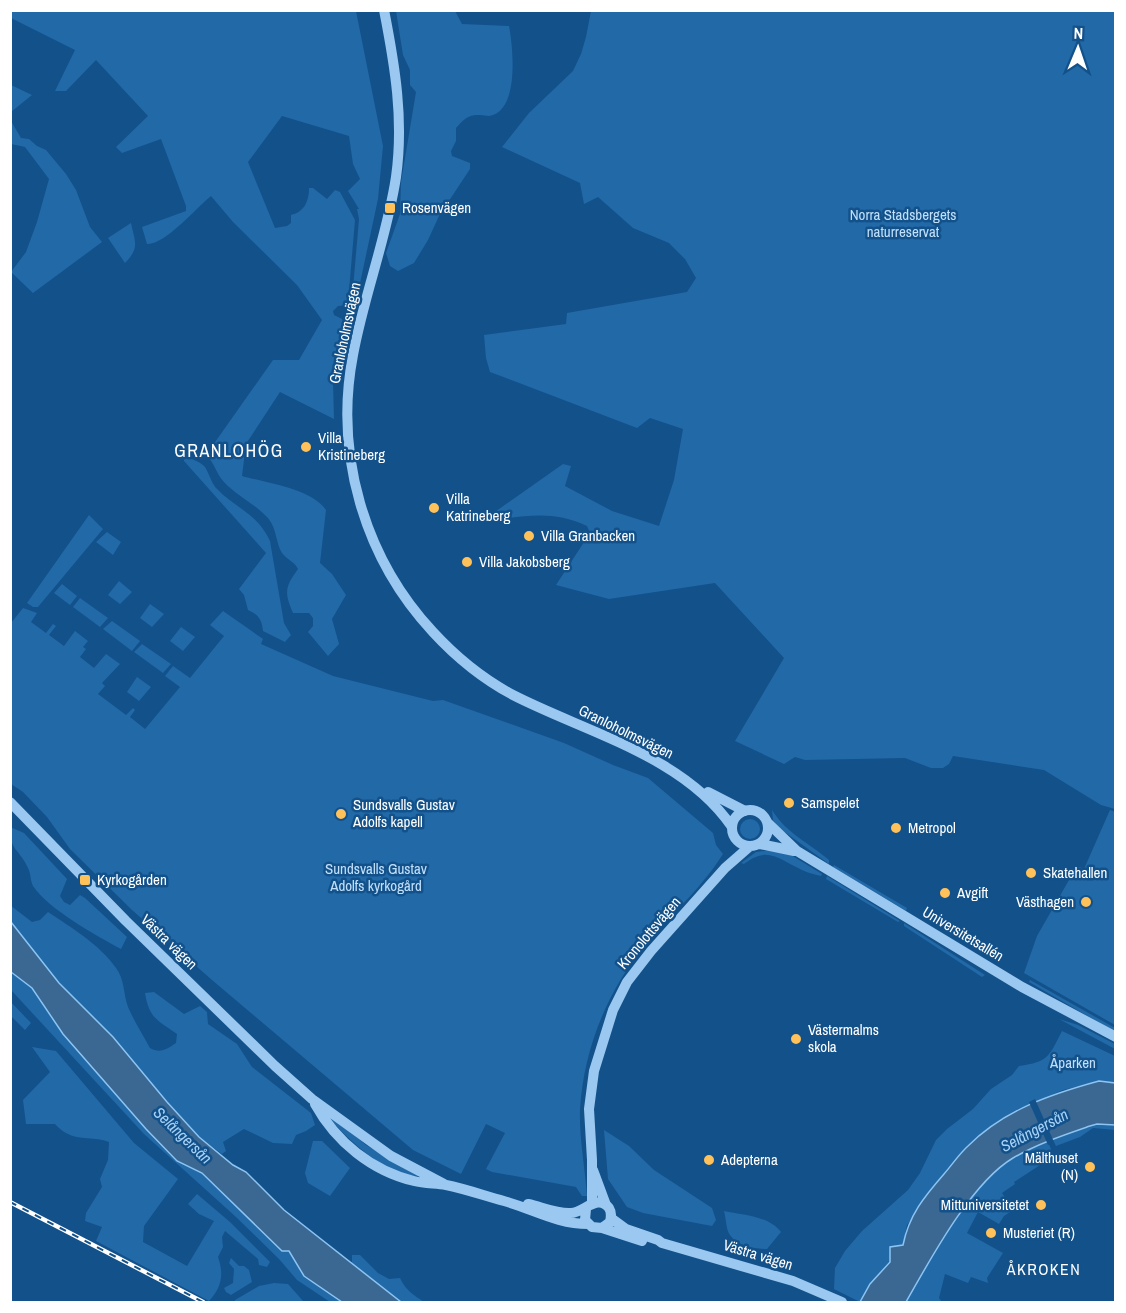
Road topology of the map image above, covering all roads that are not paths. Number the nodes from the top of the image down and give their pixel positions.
1 (384, 10) edge
2 (689, 783) junction
3 (10, 802) edge
4 (745, 811) junction
5 (768, 823) junction
6 (732, 826) junction
7 (736, 840) junction
8 (754, 845) junction
9 (797, 851) junction
10 (725, 868) junction
11 (1116, 1038) edge
12 (312, 1099) junction
13 (592, 1167) junction
14 (444, 1184) junction
15 (516, 1205) junction
16 (606, 1205) junction
17 (589, 1206) junction
18 (611, 1218) junction
19 (588, 1224) junction
20 (603, 1228) junction
21 (662, 1243) junction
22 (842, 1302) edge

1 - 2 street, Granloholmsvägen
2 - 4 street, Granloholmsvägen
2 - 6 street, Granloholmsvägen
3 - 12 street, Västra vägen
4 - 5 street
4 - 6 street
5 - 8 street
5 - 9 street, Universitetsallén
6 - 7 street
7 - 8 street
7 - 10 street, Kronolottsvägen
8 - 9 street, Universitetsallén
8 - 10 street, Kronolottsvägen
9 - 11 street, Universitetsallén
10 - 13 street, Kronolottsvägen
12 - 14 street, Västra vägen
12 - 14 street, Västra vägen
13 - 16 street, Kronolottsvägen
13 - 17 street, Kronolottsvägen
14 - 15 street, Västra vägen
15 - 17 street, Västra vägen
15 - 19 street, Västra vägen
16 - 17 street
16 - 18 street
17 - 19 street
18 - 20 street
18 - 21 street, Västra vägen
19 - 20 street
20 - 21 street, Västra vägen
21 - 22 street, Västra vägen

